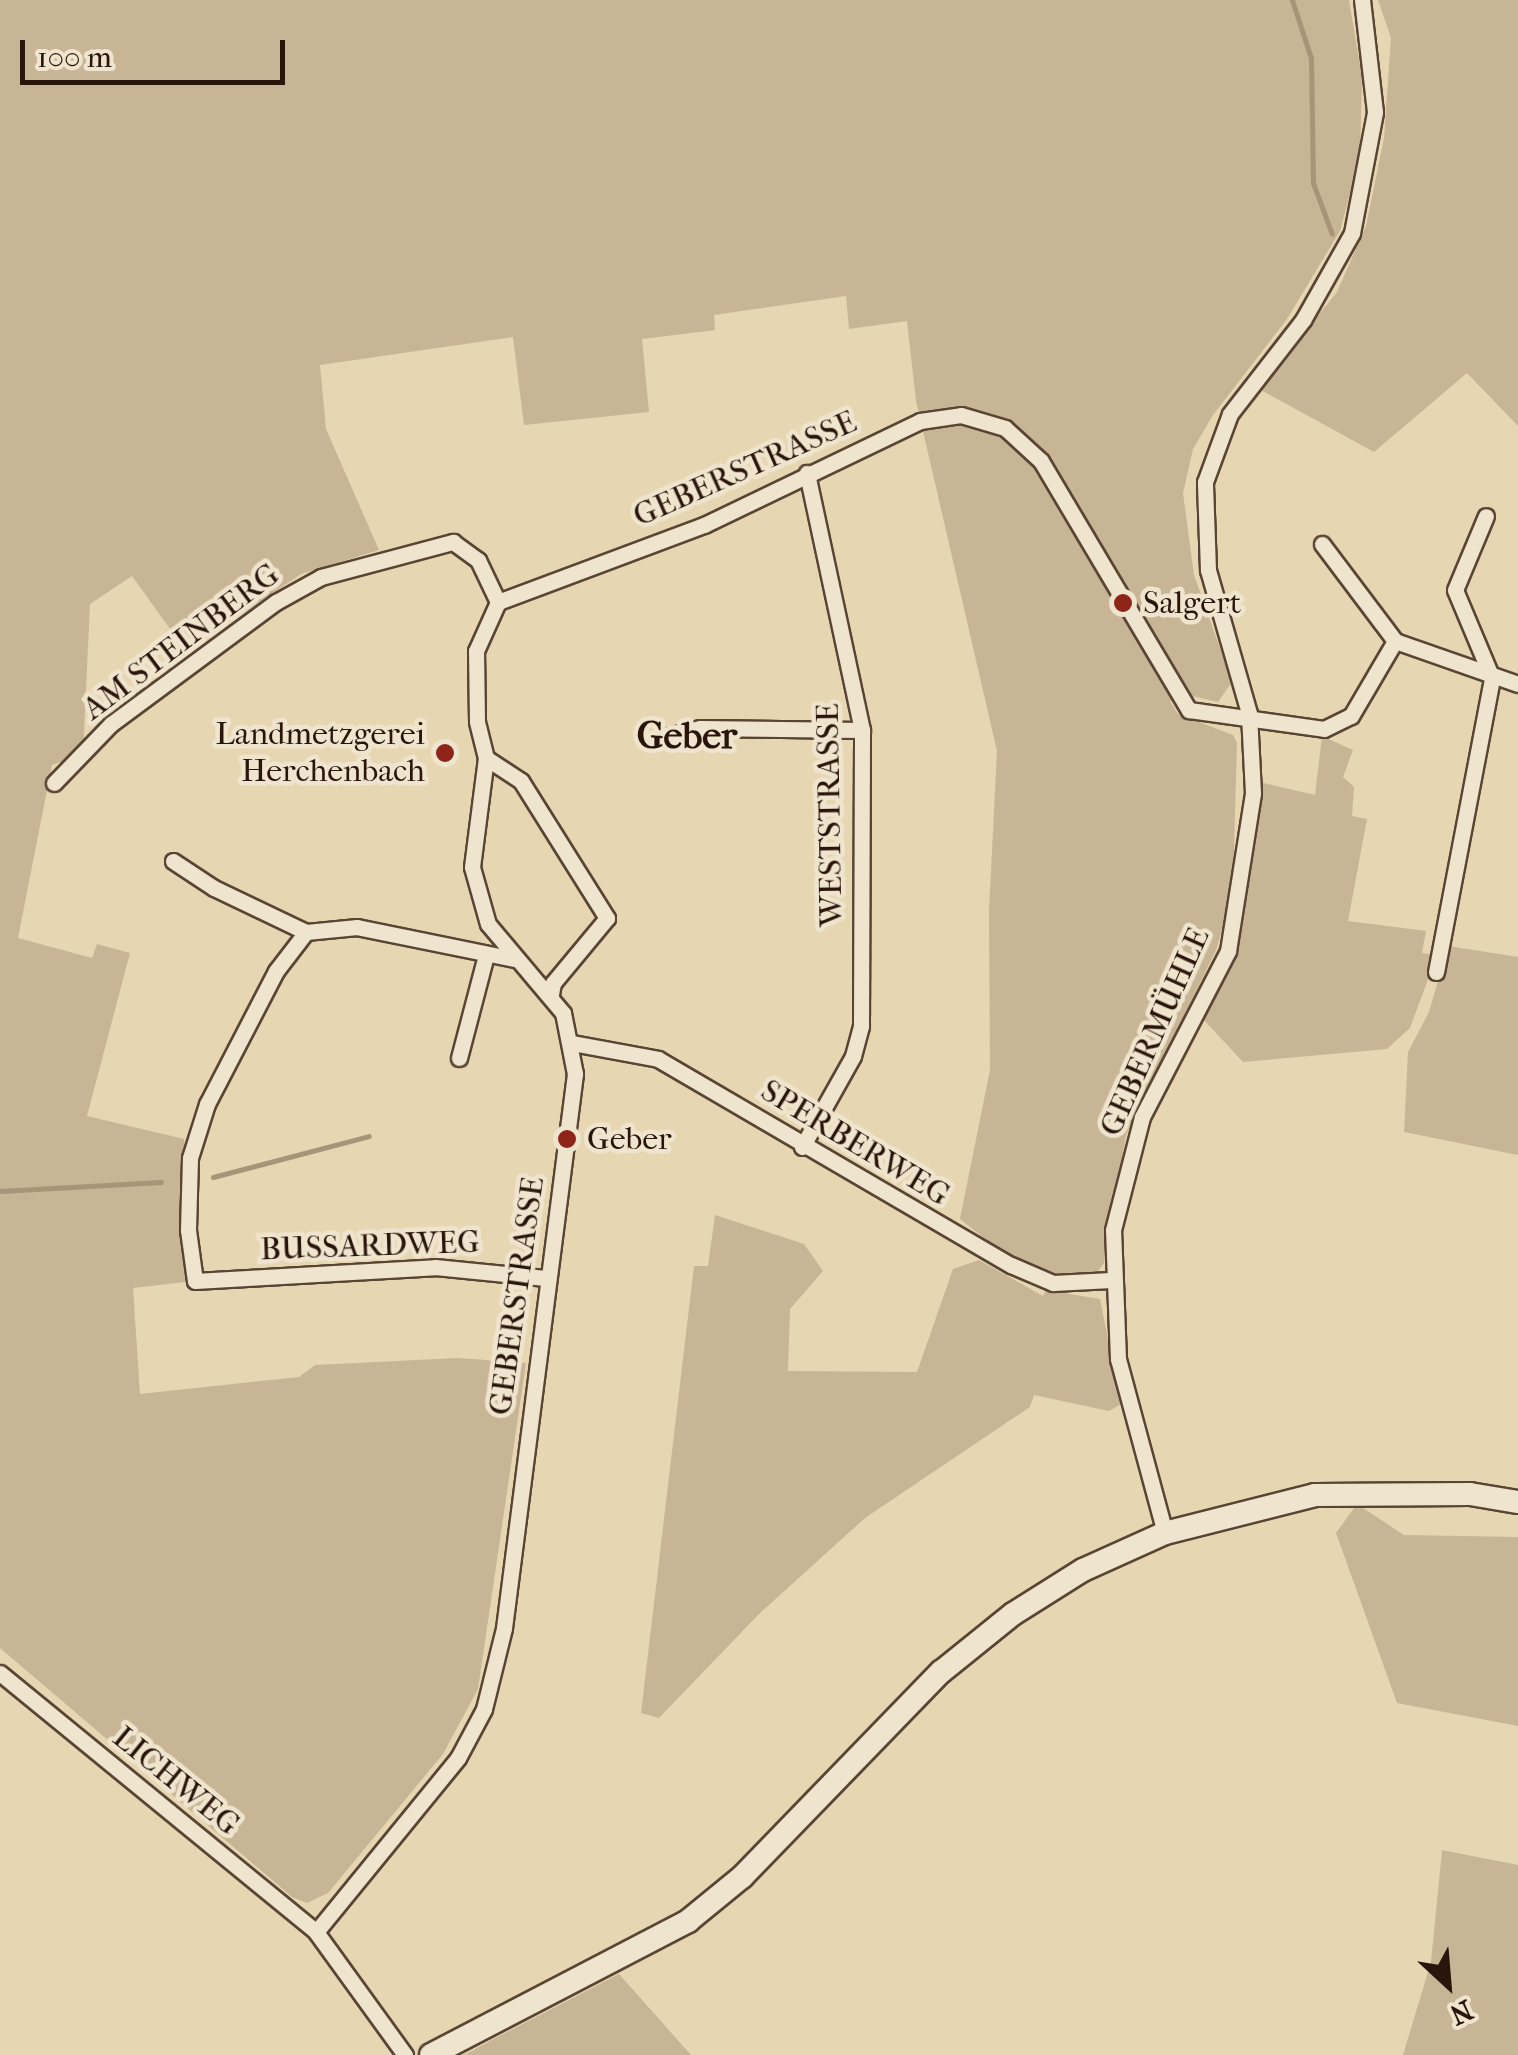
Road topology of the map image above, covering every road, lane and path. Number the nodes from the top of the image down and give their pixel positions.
1 (1362, 0) edge
2 (806, 473) junction
3 (1486, 516) dead end
4 (1322, 544) dead end
5 (498, 602) junction
6 (1395, 642) junction
7 (1492, 678) junction
8 (1518, 684) edge
9 (1249, 713) junction
10 (862, 730) junction
11 (668, 736) dead end
12 (486, 758) junction
13 (54, 783) dead end
14 (173, 861) dead end
15 (306, 932) junction
16 (486, 954) junction
17 (514, 959) junction
18 (1436, 972) dead end
19 (551, 994) junction
20 (572, 1043) junction
21 (458, 1058) dead end
22 (802, 1148) junction
23 (546, 1278) junction
24 (1111, 1280) junction
25 (1518, 1502) edge
26 (1166, 1532) junction
27 (0, 1673) edge
28 (316, 1932) junction
29 (404, 2055) edge
30 (431, 2055) edge

1 - 9 street, GEBERMÜHLE
2 - 5 street, GEBERSTRASSE
2 - 9 street, GEBERSTRASSE
2 - 10 street, WESTSTRASSE
3 - 7 street
4 - 6 street
5 - 12 street, GEBERSTRASSE
5 - 13 street, AM STEINBERG
6 - 7 street
6 - 9 street
7 - 8 street
7 - 18 street
9 - 24 street, GEBERMÜHLE
10 - 11 street
10 - 22 street, WESTSTRASSE
12 - 17 street, GEBERSTRASSE
12 - 19 street
14 - 15 street
15 - 16 street
15 - 23 street, BUSSARDWEG
16 - 17 street
16 - 21 street
17 - 19 street, GEBERSTRASSE
19 - 20 street, GEBERSTRASSE
20 - 22 street, SPERBERWEG
20 - 23 street, GEBERSTRASSE
22 - 24 street, SPERBERWEG
23 - 28 street, GEBERSTRASSE
24 - 26 street, GEBERMÜHLE
25 - 26 street
26 - 30 street
27 - 28 street, LICHWEG
28 - 29 street

